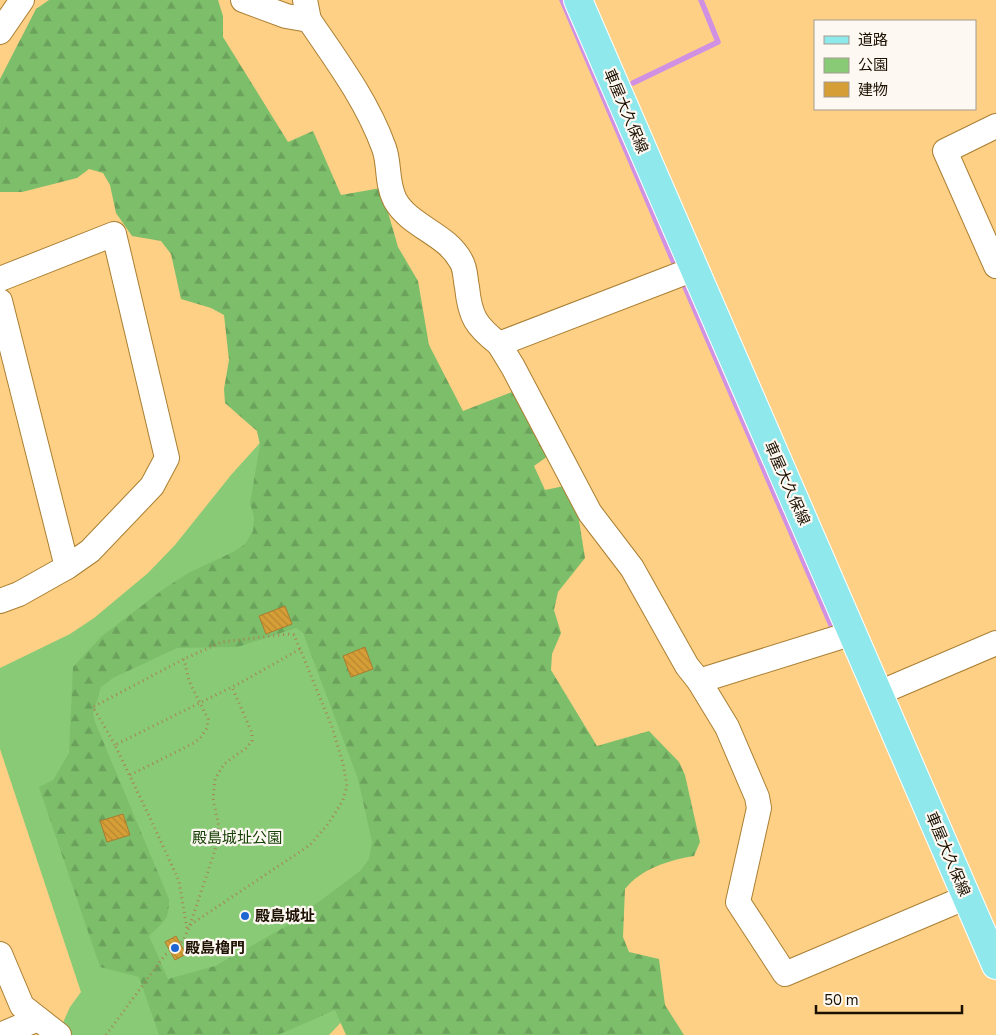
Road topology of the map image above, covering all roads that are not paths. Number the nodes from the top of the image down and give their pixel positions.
1 (22, 0) edge
2 (243, 0) edge
3 (578, 0) edge
4 (307, 10) edge
5 (0, 32) edge
6 (996, 126) edge
7 (996, 266) edge
8 (683, 273) junction
9 (0, 279) edge
10 (0, 301) edge
11 (499, 344) junction
12 (67, 567) junction
13 (0, 601) edge
14 (853, 633) junction
15 (996, 643) edge
16 (699, 681) junction
17 (879, 693) junction
18 (967, 897) junction
19 (990, 935) edge
20 (2, 963) edge
21 (996, 965) edge
22 (38, 1019) junction
23 (0, 1035) edge
24 (59, 1035) edge

1 - 5 street
2 - 4 street
3 - 8 main road, 車屋大久保線
4 - 11 street
6 - 7 street
8 - 11 street
8 - 14 main road, 車屋大久保線
9 - 12 street
10 - 12 street
11 - 16 street
12 - 13 street
14 - 16 street
14 - 17 main road, 車屋大久保線
15 - 17 street
16 - 18 street
17 - 18 main road, 車屋大久保線
18 - 19 main road, 車屋大久保線
19 - 21 main road, 車屋大久保線
20 - 22 street
22 - 23 street
22 - 24 street

